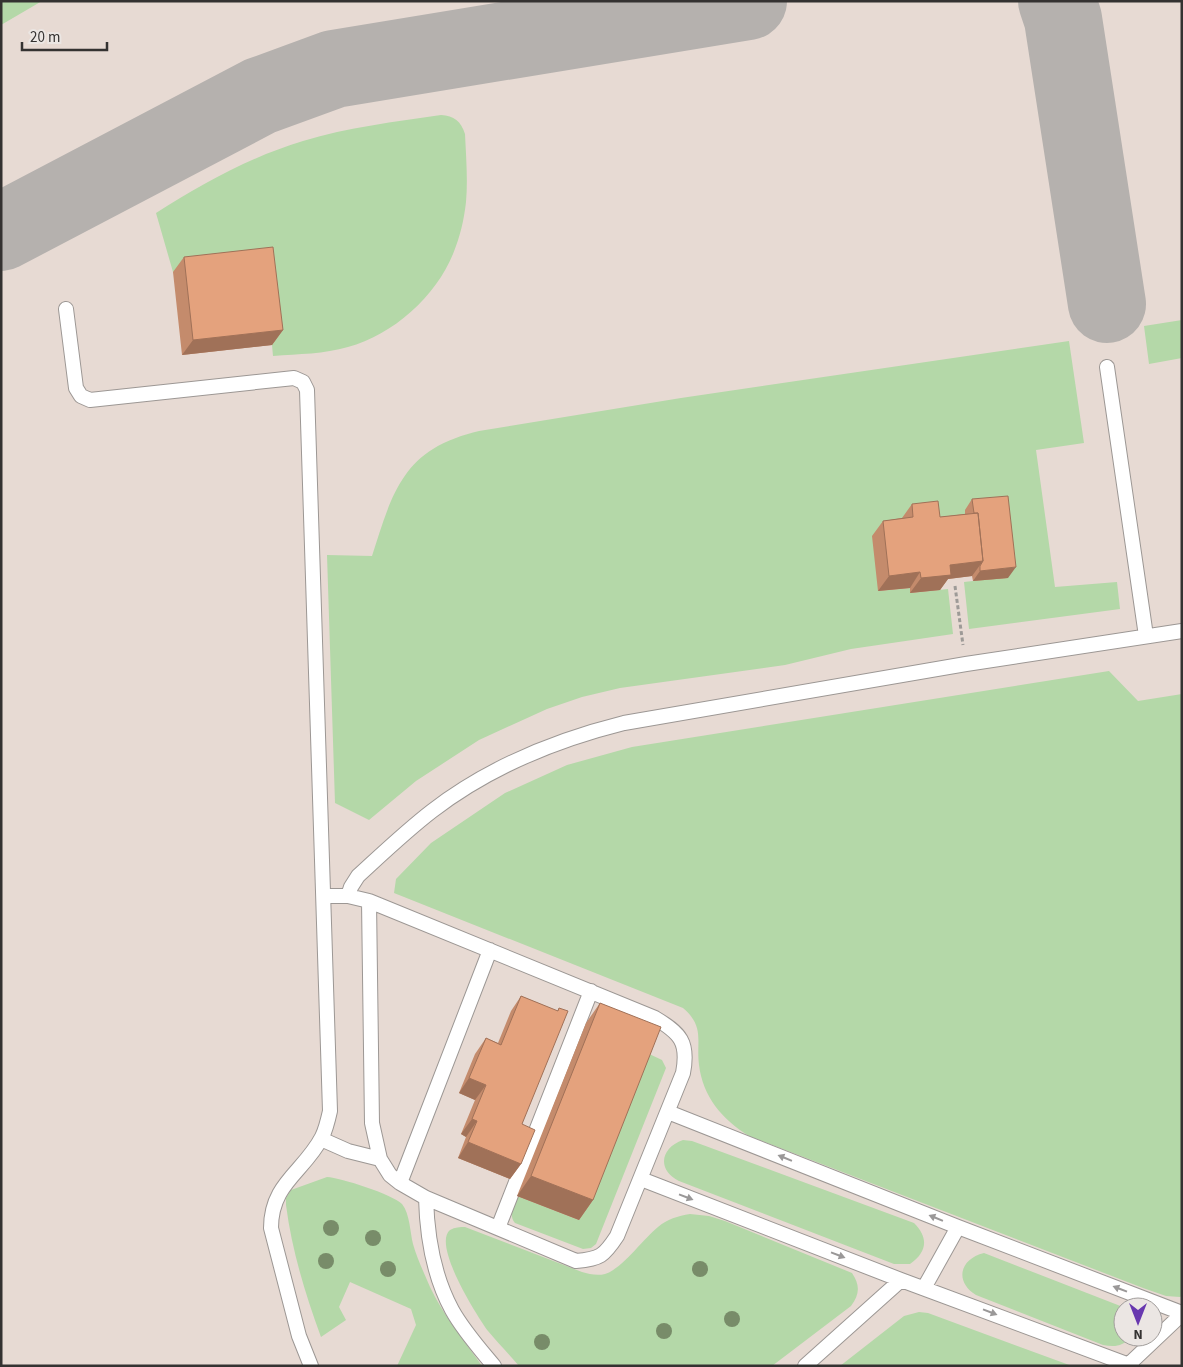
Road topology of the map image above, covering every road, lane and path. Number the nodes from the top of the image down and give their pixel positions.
1 (66, 309) dead end
2 (1107, 367) dead end
3 (955, 586) edge
4 (1182, 631) edge
5 (1146, 636) junction
6 (966, 664) junction
7 (324, 896) junction
8 (348, 896) junction
9 (368, 901) junction
10 (490, 950) junction
11 (591, 991) junction
12 (668, 1112) junction
13 (321, 1138) junction
14 (380, 1159) junction
15 (641, 1179) junction
16 (400, 1183) junction
17 (426, 1198) junction
18 (958, 1227) junction
19 (498, 1228) junction
20 (901, 1280) junction
21 (924, 1288) junction
22 (1182, 1313) edge
23 (1129, 1365) edge
24 (311, 1366) edge
25 (494, 1366) edge
26 (805, 1366) edge

1 - 7 lane
2 - 5 lane
3 - 6 path
4 - 5 lane
5 - 6 lane
6 - 8 lane
7 - 8 lane
7 - 13 lane
8 - 9 lane
9 - 10 lane
9 - 14 lane
10 - 11 lane
10 - 16 lane
11 - 12 lane
11 - 19 lane
12 - 15 lane
18 -> 12 lane
13 - 14 lane
13 - 24 lane
14 - 16 lane
15 - 19 lane
15 -> 20 lane
16 - 17 lane
17 - 19 lane
17 - 25 lane
18 - 21 lane
22 -> 18 lane
20 - 21 lane
20 - 26 lane
21 -> 23 lane
22 - 23 lane

